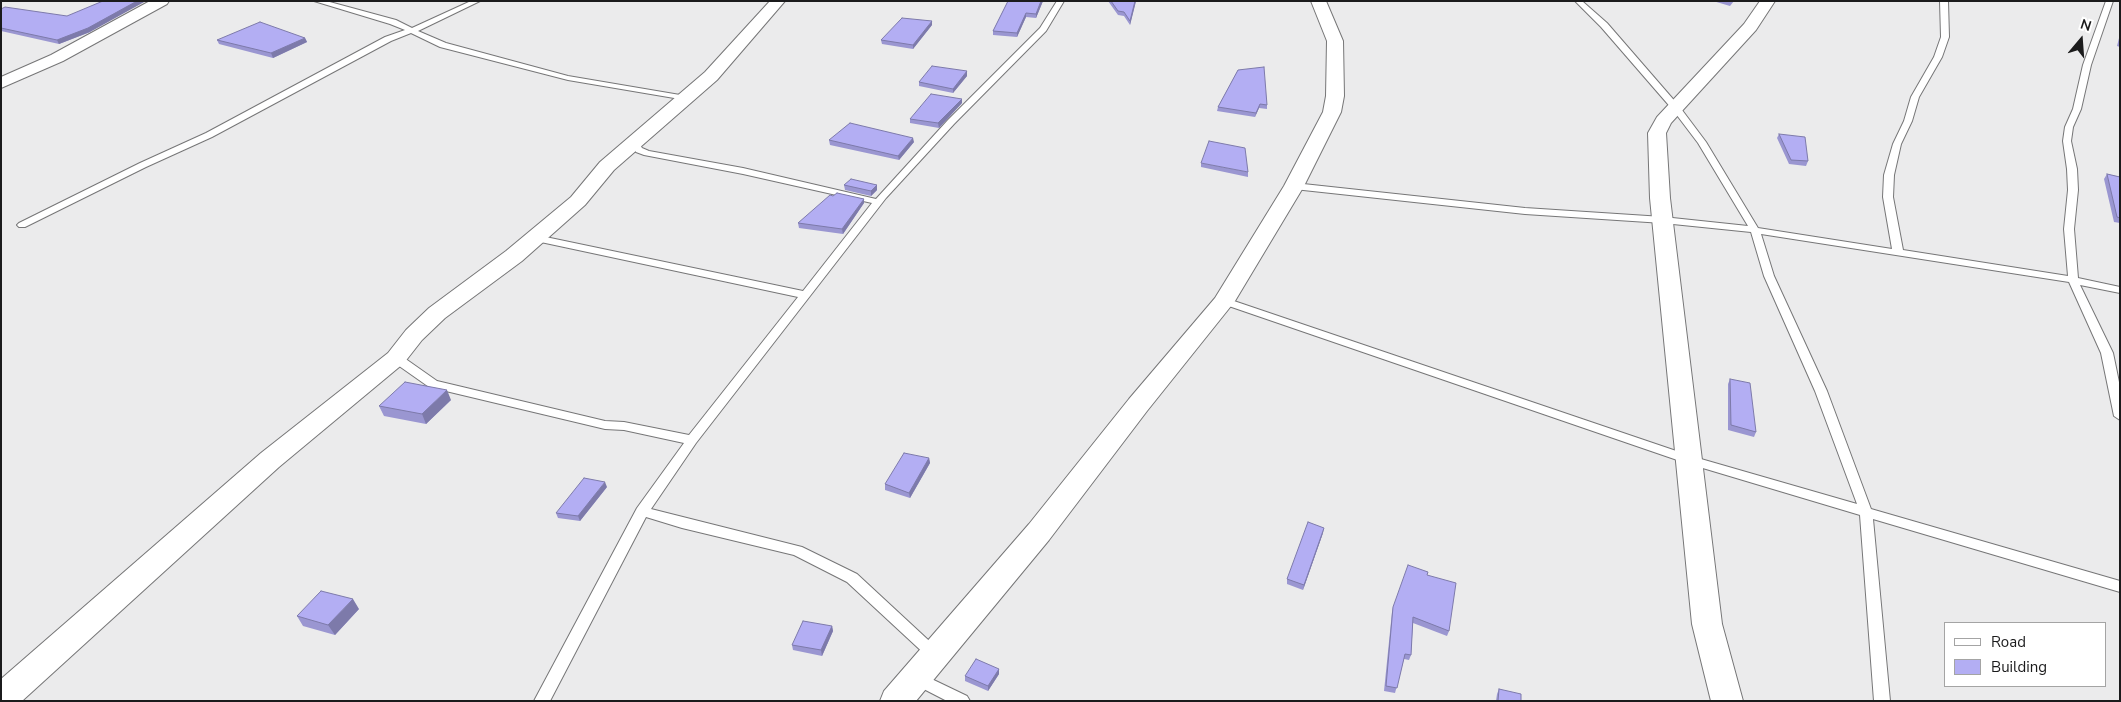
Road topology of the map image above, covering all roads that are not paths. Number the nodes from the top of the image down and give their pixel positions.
1 (162, 1) edge
2 (317, 1) edge
3 (477, 1) edge
4 (778, 1) edge
5 (1050, 1) edge
6 (1061, 1) edge
7 (1318, 1) edge
8 (1578, 1) edge
9 (1768, 1) edge
10 (1944, 1) edge
11 (2110, 1) edge
12 (412, 30) junction
13 (1, 83) edge
14 (686, 98) junction
15 (1676, 108) junction
16 (634, 142) junction
17 (1294, 186) junction
18 (878, 202) junction
19 (1663, 220) junction
20 (22, 225) dead end
21 (1755, 230) junction
22 (536, 238) junction
23 (1898, 253) junction
24 (2073, 280) junction
25 (2120, 290) edge
26 (805, 295) junction
27 (1224, 300) junction
28 (396, 358) junction
29 (2120, 416) edge
30 (692, 440) junction
31 (1690, 460) junction
32 (642, 511) junction
33 (1866, 512) junction
34 (2120, 587) edge
35 (935, 655) junction
36 (916, 678) junction
37 (1, 699) edge
38 (542, 701) edge
39 (896, 701) edge
40 (962, 701) edge
41 (1727, 701) edge
42 (1882, 701) edge

1 - 13 street
2 - 12 lane
3 - 12 lane
4 - 14 street
5 - 6 lane
6 - 18 lane
7 - 17 street
8 - 15 lane
9 - 15 street
10 - 23 lane
11 - 24 lane
12 - 14 lane
12 - 20 lane
14 - 16 street
15 - 19 street
15 - 21 lane
16 - 18 lane
16 - 22 street
17 - 19 lane
17 - 27 street
18 - 26 lane
19 - 21 lane
19 - 31 street
21 - 23 lane
21 - 33 lane
22 - 26 lane
22 - 28 street
23 - 24 lane
24 - 25 lane
24 - 29 lane
26 - 30 lane
27 - 31 lane
27 - 35 street
28 - 30 lane
28 - 37 street
30 - 32 lane
31 - 33 lane
31 - 41 street
32 - 35 lane
32 - 38 lane
33 - 34 lane
33 - 42 lane
35 - 36 street
36 - 39 street
36 - 40 lane

